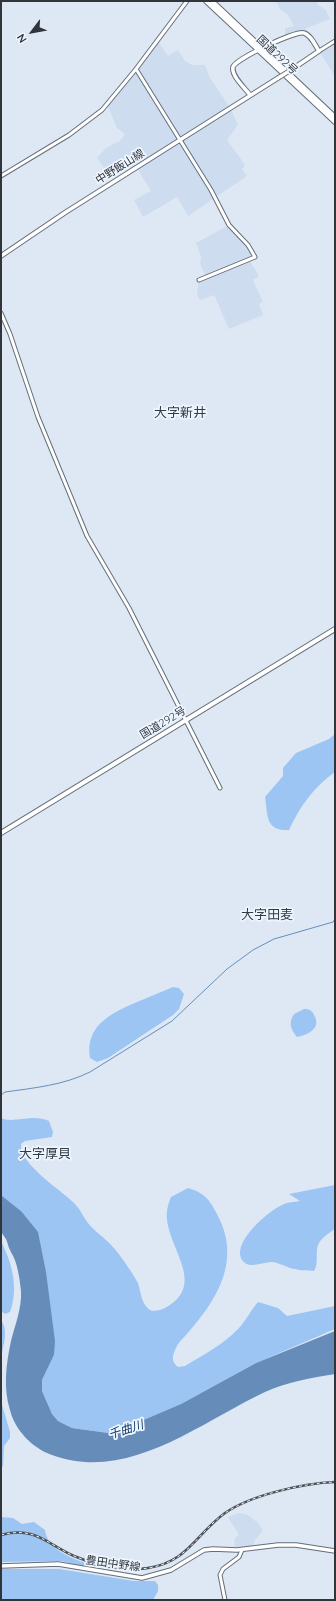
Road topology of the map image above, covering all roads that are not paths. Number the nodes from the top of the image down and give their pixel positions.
1 (187, 1) edge
2 (206, 1) edge
3 (212, 1) edge
4 (335, 41) edge
5 (260, 50) junction
6 (319, 51) junction
7 (136, 69) junction
8 (250, 95) junction
9 (335, 117) edge
10 (335, 122) edge
11 (180, 140) junction
12 (1, 176) edge
13 (1, 256) edge
14 (199, 280) dead end
15 (1, 313) edge
16 (335, 629) edge
17 (186, 720) junction
18 (220, 788) dead end
19 (1, 834) edge
20 (242, 1550) junction
21 (335, 1552) edge
22 (1, 1566) edge
23 (225, 1600) edge

1 - 7 street
2 - 5 highway, 国道292号
3 - 5 highway, 国道292号
4 - 6 street
5 - 6 main road
5 - 8 main road
5 - 9 highway, 国道292号
5 - 10 highway, 国道292号
6 - 8 main road, 中野飯山線, bridge
7 - 11 street
7 - 12 street
8 - 11 main road, 中野飯山線
11 - 13 main road, 中野飯山線
11 - 14 street
15 - 17 street
16 - 17 highway, 国道292号
17 - 18 street
17 - 19 highway, 国道292号
20 - 21 main road, 豊田中野線
20 - 22 main road, 豊田中野線
20 - 23 street

